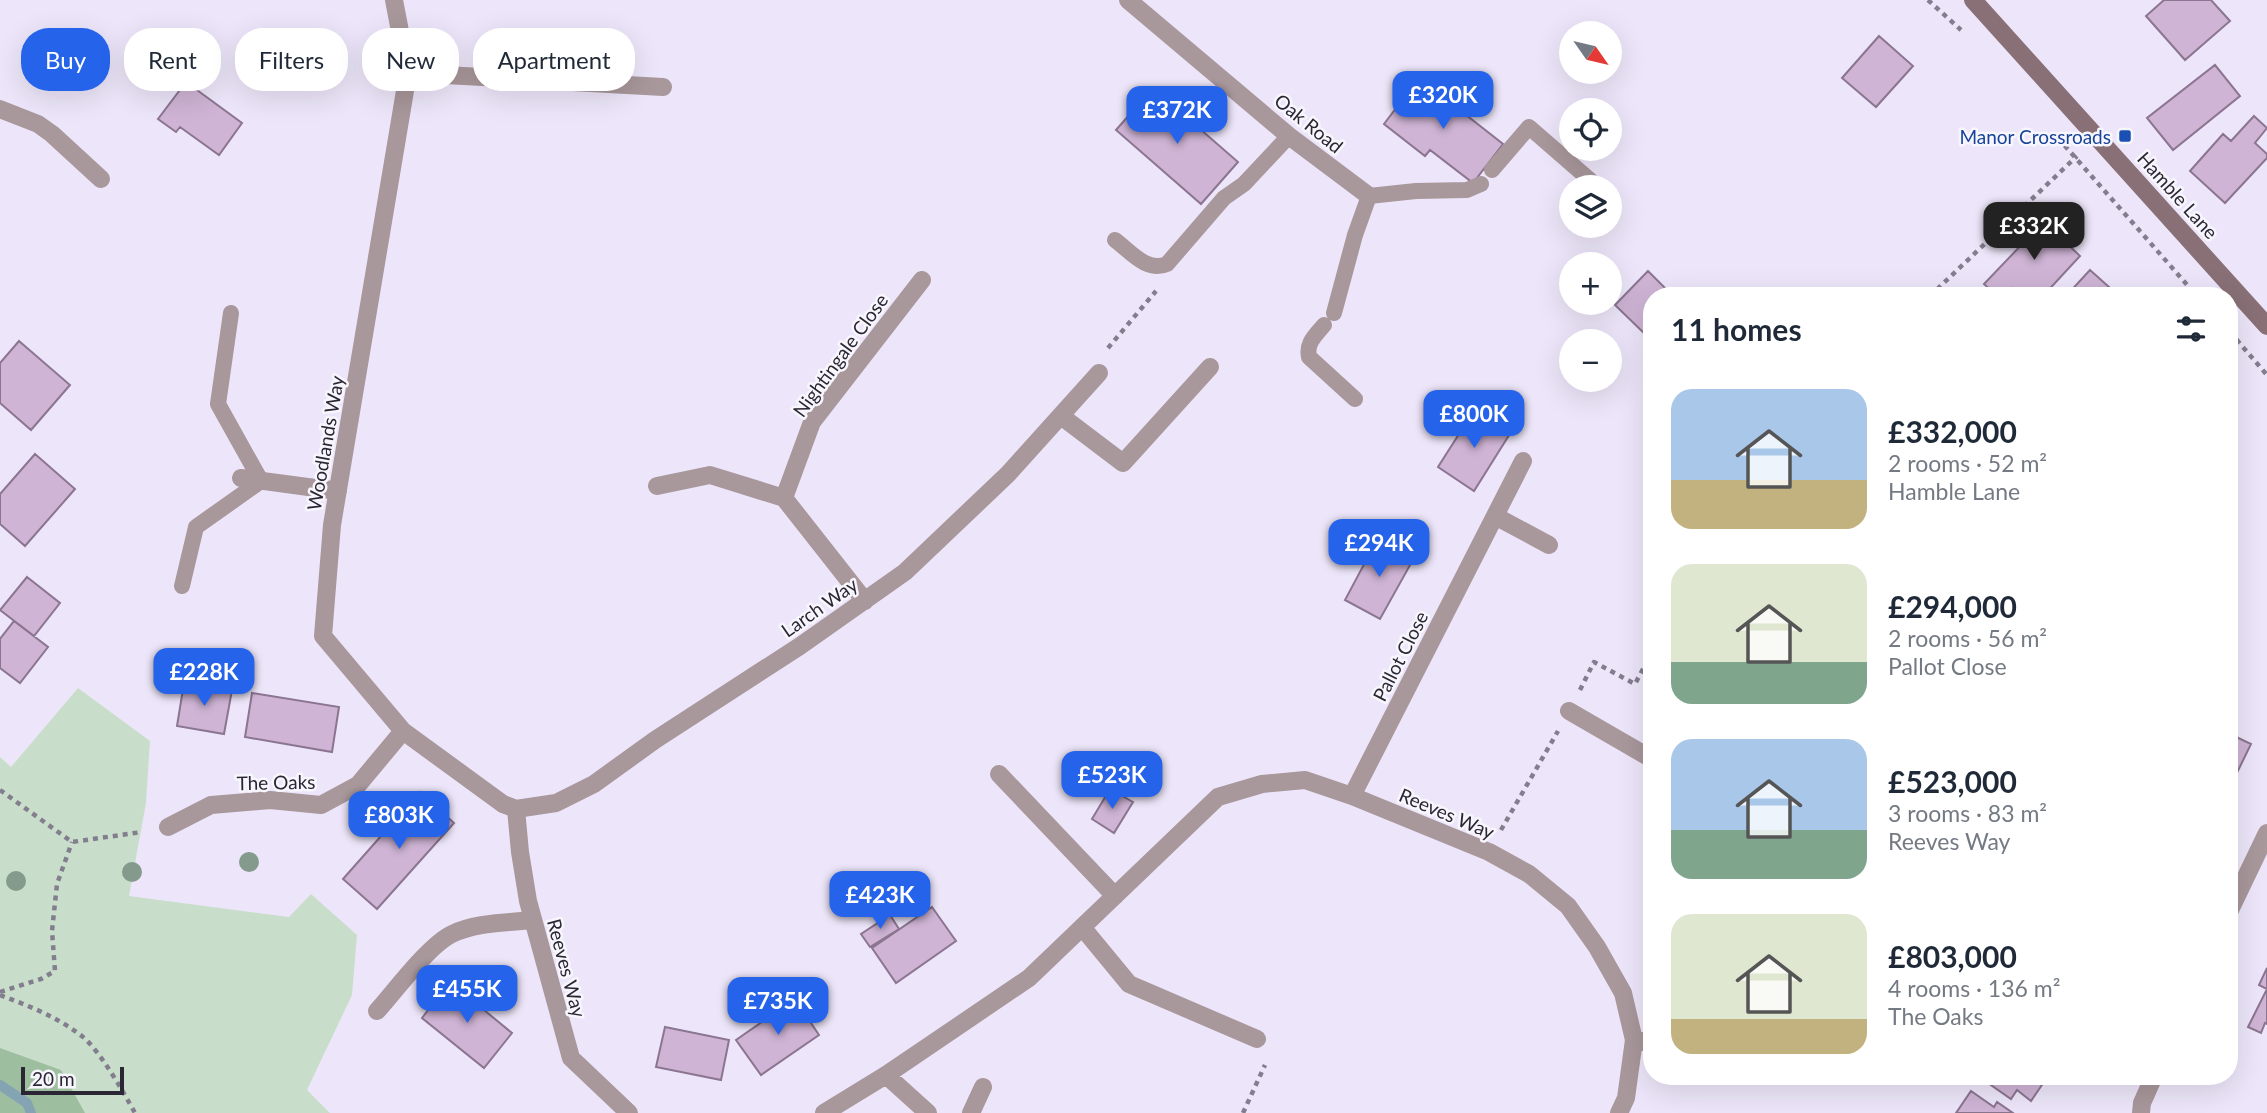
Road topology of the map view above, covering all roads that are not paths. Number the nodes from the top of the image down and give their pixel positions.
1 (394, 0) edge
2 (1128, 0) edge
3 (1973, 0) edge
4 (399, 28) edge
5 (459, 76) edge
6 (663, 87) dead end
7 (405, 91) edge
8 (0, 109) edge
9 (1289, 136) junction
10 (1492, 170) dead end
11 (1584, 175) edge
12 (102, 179) dead end
13 (1481, 184) dead end
14 (1368, 197) junction
15 (1115, 240) dead end
16 (922, 280) dead end
17 (2232, 287) edge
18 (2238, 294) edge
19 (231, 313) dead end
20 (1335, 313) dead end
21 (1324, 326) dead end
22 (2267, 326) edge
23 (1210, 367) dead end
24 (1099, 373) road end
25 (1356, 399) dead end
26 (1061, 416) junction
27 (1523, 461) dead end
28 (241, 478) dead end
29 (261, 481) junction
30 (657, 486) dead end
31 (338, 492) junction
32 (784, 498) junction
33 (1495, 516) junction
34 (1549, 545) dead end
35 (182, 586) dead end
36 (865, 600) junction
37 (1569, 711) dead end
38 (403, 731) junction
39 (1643, 754) edge
40 (999, 774) dead end
41 (1352, 796) junction
42 (516, 808) junction
43 (168, 827) road end
44 (2267, 833) edge
45 (2238, 893) edge
46 (1115, 896) junction
47 (532, 920) junction
48 (1082, 927) junction
49 (377, 1011) dead end
50 (1257, 1040) road end
51 (1643, 1041) edge
52 (887, 1075) junction
53 (2150, 1085) edge
54 (983, 1087) dead end
55 (629, 1113) edge
56 (824, 1113) edge
57 (928, 1113) edge
58 (971, 1113) edge
59 (1619, 1113) edge
60 (2141, 1113) edge

1 - 4 street, Woodlands Way
2 - 9 street, Oak Road
3 - 17 main road, Hamble Lane
5 - 6 street
7 - 31 street, Woodlands Way
8 - 12 street
9 - 14 street, Oak Road
9 - 15 lane
10 - 11 lane
13 - 14 lane
14 - 20 lane
16 - 32 street, Nightingale Close
18 - 22 main road, Hamble Lane
19 - 29 lane
21 - 25 lane
23 - 26 street
24 - 26 street, Larch Way
26 - 36 street, Larch Way
27 - 33 street, Pallot Close
28 - 29 street
29 - 31 street
29 - 35 lane
30 - 32 street
31 - 38 street, Woodlands Way
32 - 36 street
33 - 34 street
33 - 41 street, Pallot Close
36 - 42 street, Larch Way
37 - 39 street
38 - 42 street, Woodlands Way
38 - 43 street, The Oaks
40 - 46 street
41 - 46 street, Reeves Way
41 - 51 street, Reeves Way
42 - 47 street, Reeves Way
44 - 45 street
46 - 48 street, Reeves Way
47 - 49 street
47 - 55 street, Reeves Way
48 - 50 street
48 - 52 street, Reeves Way
51 - 59 street, Reeves Way
52 - 56 street, Reeves Way
52 - 57 street
53 - 60 street
54 - 58 street

